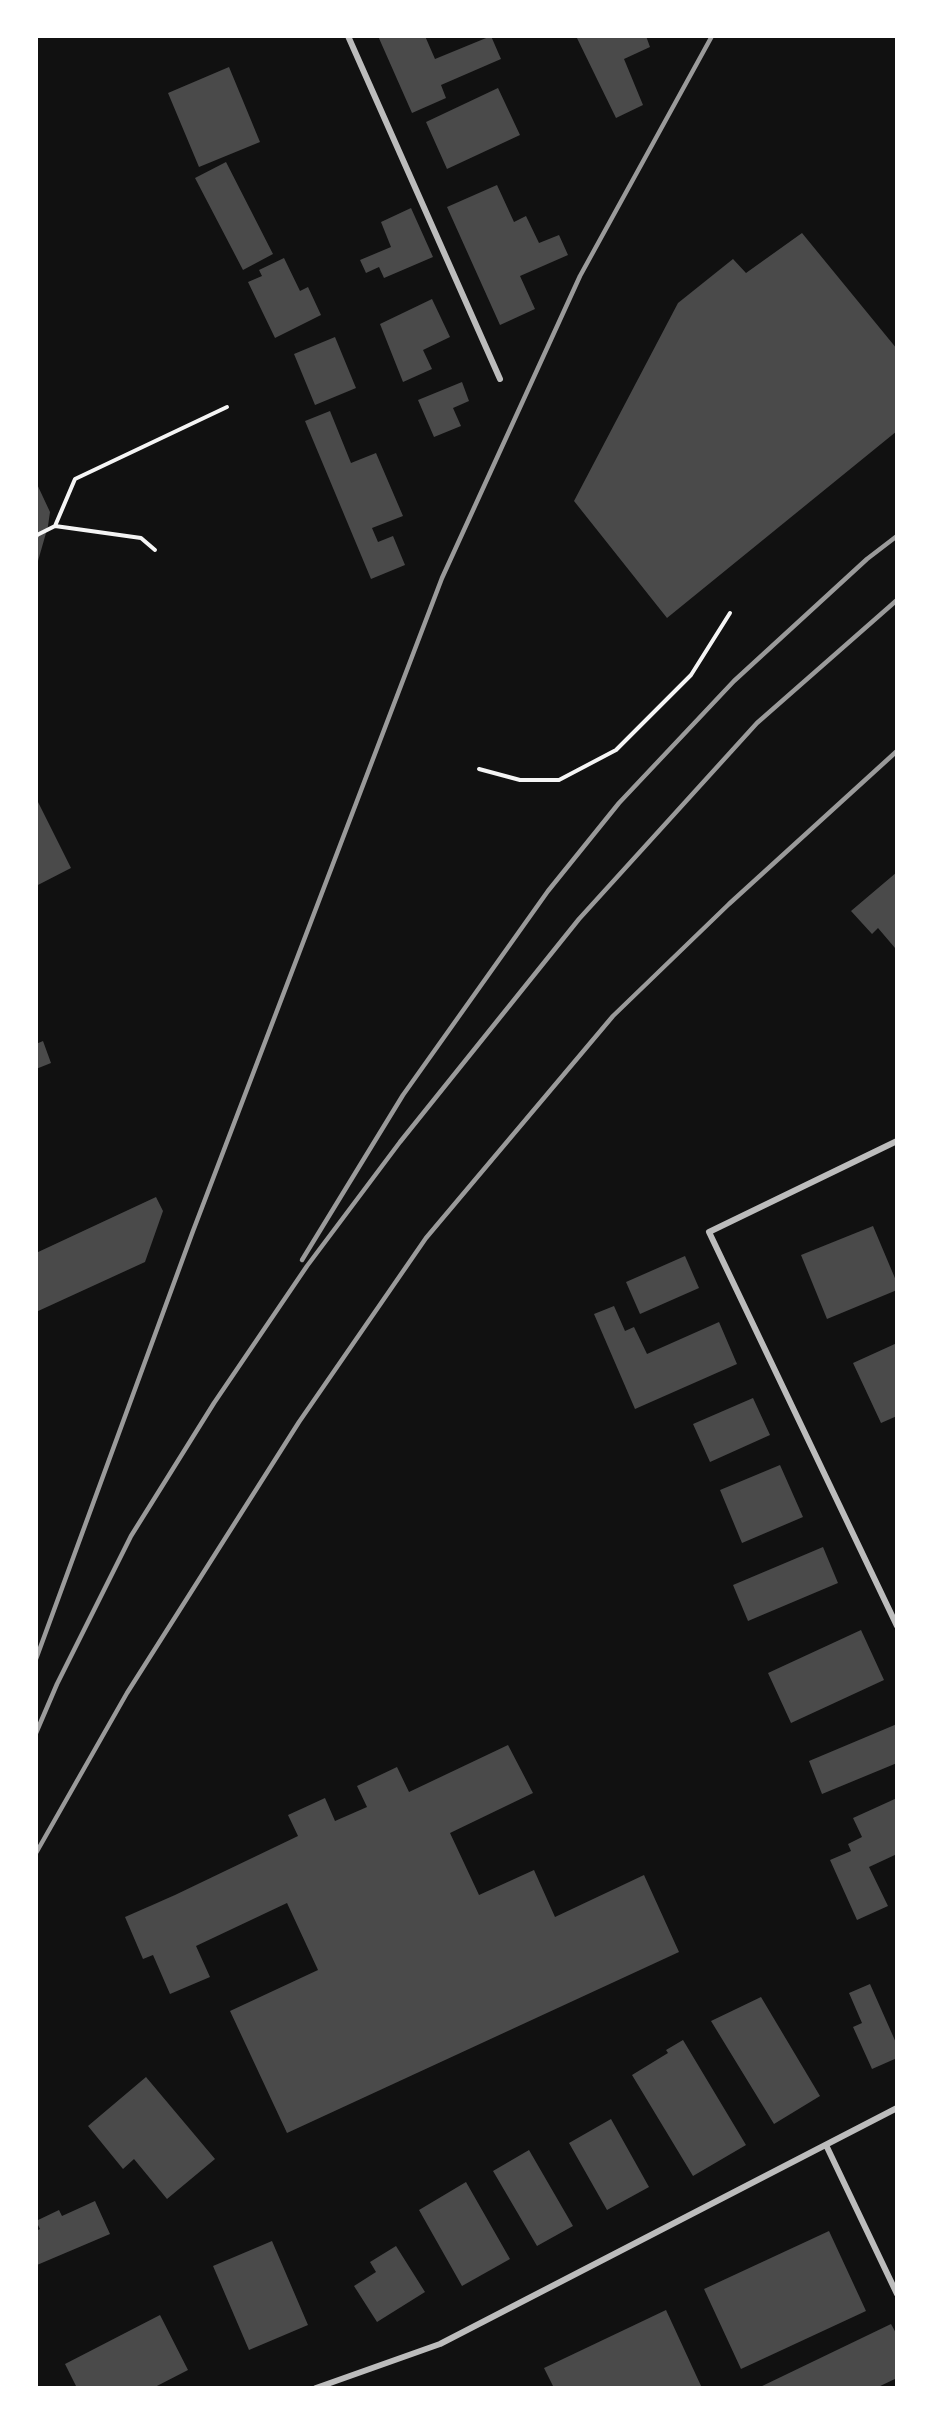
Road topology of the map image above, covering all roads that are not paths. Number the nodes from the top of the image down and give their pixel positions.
1 (348, 36) edge
2 (500, 379) dead end
3 (897, 1141) edge
4 (897, 1626) edge
5 (897, 2108) edge
6 (826, 2145) junction
7 (897, 2294) edge
8 (316, 2388) edge

1 - 2 street
3 - 4 street
5 - 6 street
6 - 7 street
6 - 8 street

